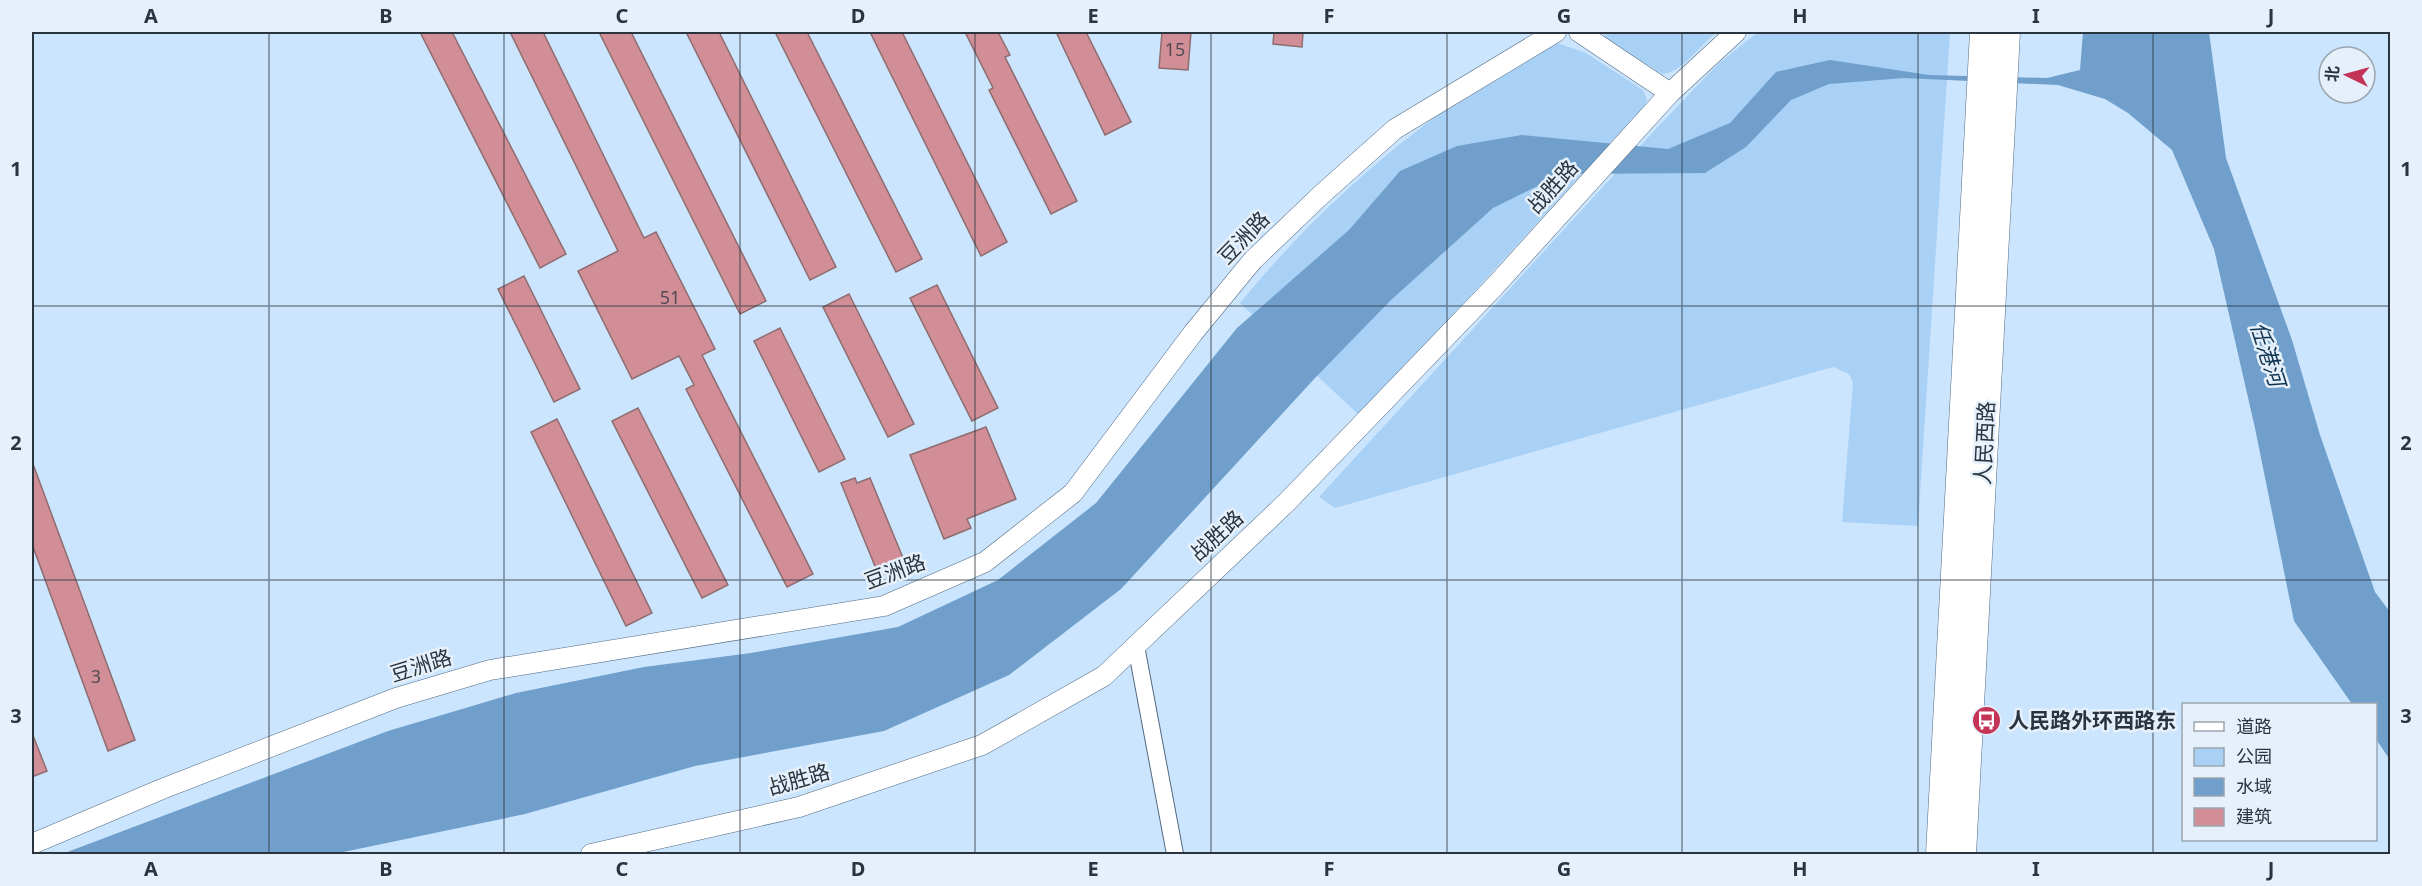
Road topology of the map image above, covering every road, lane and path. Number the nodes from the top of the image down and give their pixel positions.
1 (1556, 32) edge
2 (1580, 32) edge
3 (1737, 32) edge
4 (1983, 32) edge
5 (2007, 32) edge
6 (1670, 93) junction
7 (1136, 646) junction
8 (32, 844) edge
9 (613, 852) edge
10 (591, 855) edge
11 (1175, 855) edge
12 (1939, 855) edge
13 (1963, 855) edge

1 - 8 street, 豆洲路
2 - 6 street
3 - 6 street, 战胜路
4 - 12 main road, 人民西路
5 - 13 main road, 人民西路
6 - 7 street, 战胜路
7 - 9 street, 战胜路
7 - 11 street
9 - 10 street, 战胜路

